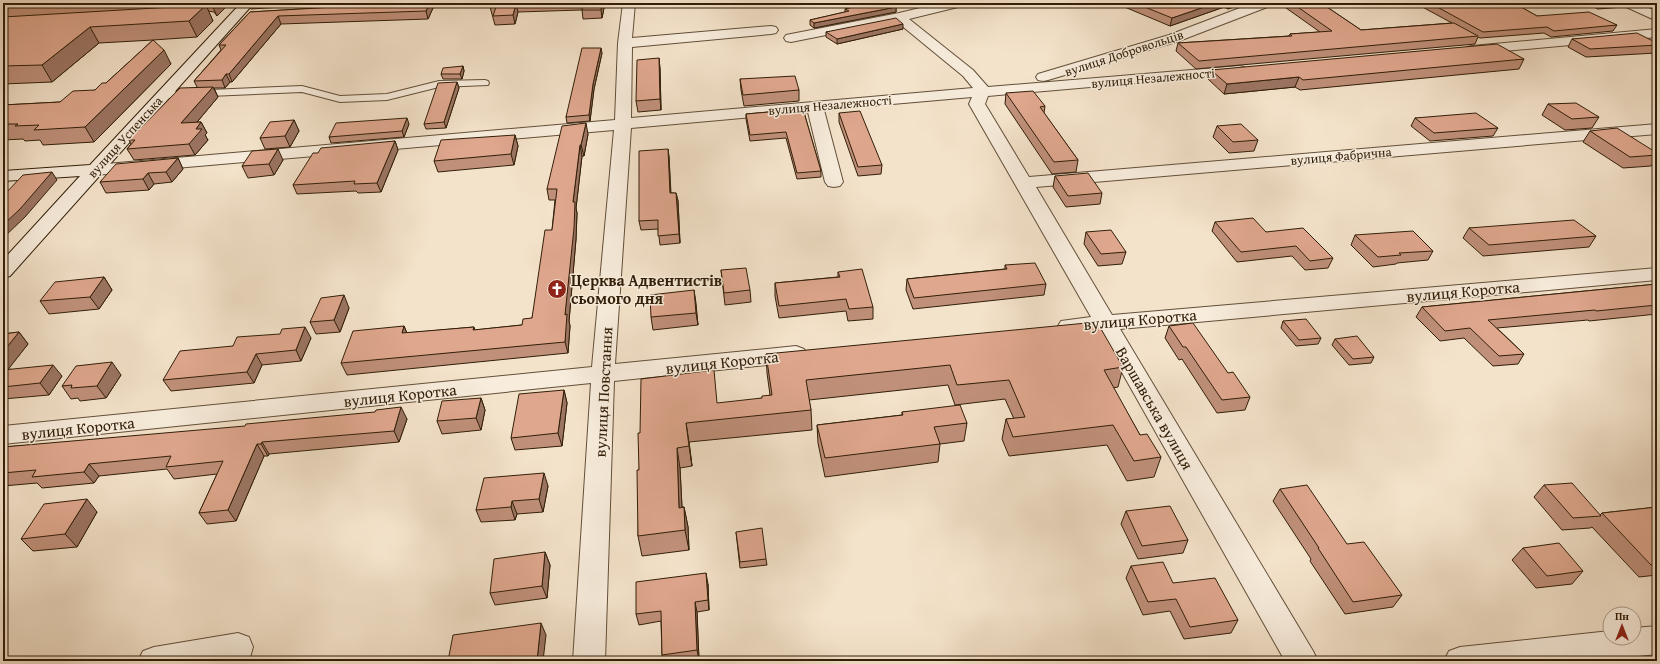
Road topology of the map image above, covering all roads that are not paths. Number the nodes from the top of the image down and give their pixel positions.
1 (629, 3) edge
2 (957, 3) edge
3 (1265, 3) edge
4 (1629, 3) edge
5 (246, 11) edge
6 (899, 16) junction
7 (1657, 17) edge
8 (771, 30) dead end
9 (1657, 33) edge
10 (791, 38) dead end
11 (625, 43) junction
12 (1460, 51) edge
13 (1255, 69) edge
14 (485, 82) dead end
15 (980, 94) junction
16 (163, 95) junction
17 (815, 106) junction
18 (623, 124) junction
19 (1657, 129) edge
20 (95, 170) junction
21 (3, 176) edge
22 (834, 182) dead end
23 (1024, 183) junction
24 (3, 272) edge
25 (1657, 274) edge
26 (1105, 322) junction
27 (1050, 328) edge
28 (815, 352) edge
29 (603, 375) junction
30 (3, 435) edge
31 (1657, 640) edge
32 (154, 661) edge
33 (233, 661) edge
34 (589, 661) edge
35 (1302, 661) edge
36 (1460, 661) edge

1 - 11 street, вулиця Повстання
2 - 6 street
3 - 15 street, вулиця Добровольців
4 - 7 street
5 - 16 street, вулиця Успенська
6 - 10 street
6 - 15 street
8 - 11 street
9 - 12 street
11 - 18 street, вулиця Повстання
13 - 15 street, вулиця Незалежності
14 - 16 lane
15 - 17 street, вулиця Незалежності
15 - 23 street, Варшавська вулиця
16 - 20 street, вулиця Успенська
17 - 18 street, вулиця Незалежності
17 - 22 street
18 - 20 street, вулиця Незалежності
18 - 29 street, вулиця Повстання
19 - 23 street, вулиця Фабрична
20 - 21 street, вулиця Незалежності
20 - 24 street, вулиця Успенська
23 - 26 street, Варшавська вулиця
25 - 26 street, вулиця Коротка
26 - 27 street, вулиця Коротка
26 - 35 street, Варшавська вулиця
28 - 29 street, вулиця Коротка
29 - 30 street, вулиця Коротка
29 - 34 street, вулиця Повстання
31 - 36 street
32 - 33 street

